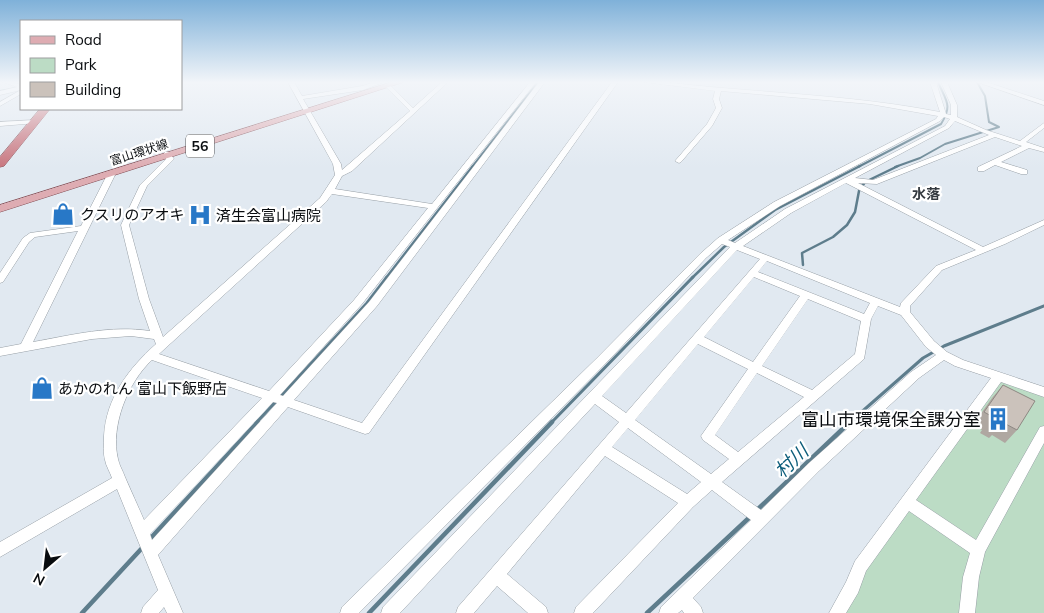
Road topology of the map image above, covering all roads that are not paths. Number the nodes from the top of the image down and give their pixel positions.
1 (306, 110) edge
2 (44, 111) edge
3 (304, 111) edge
4 (412, 111) edge
5 (512, 111) edge
6 (518, 111) edge
7 (595, 111) edge
8 (718, 111) edge
9 (919, 111) edge
10 (943, 111) edge
11 (957, 111) edge
12 (943, 114) junction
13 (954, 117) junction
14 (35, 122) junction
15 (0, 124) edge
16 (1044, 125) edge
17 (995, 135) junction
18 (1021, 142) junction
19 (1029, 145) junction
20 (1044, 150) edge
21 (482, 153) junction
22 (168, 154) junction
23 (679, 161) dead end
24 (995, 162) junction
25 (0, 164) edge
26 (981, 169) dead end
27 (1024, 172) dead end
28 (111, 174) junction
29 (340, 175) junction
30 (846, 180) junction
31 (330, 191) junction
32 (0, 205) edge
33 (434, 207) junction
34 (0, 209) edge
35 (1044, 222) edge
36 (84, 228) junction
37 (721, 240) junction
38 (736, 246) junction
39 (982, 250) junction
40 (765, 258) junction
41 (751, 273) junction
42 (0, 280) edge
43 (806, 295) junction
44 (876, 301) junction
45 (905, 313) junction
46 (866, 319) junction
47 (696, 338) junction
48 (160, 340) junction
49 (25, 347) junction
50 (0, 352) edge
51 (150, 355) junction
52 (943, 355) junction
53 (756, 368) junction
54 (998, 377) junction
55 (1044, 392) edge
56 (271, 396) junction
57 (813, 396) junction
58 (594, 397) junction
59 (285, 401) junction
60 (626, 420) junction
61 (1044, 431) edge
62 (603, 448) junction
63 (738, 459) junction
64 (119, 482) junction
65 (711, 482) junction
66 (688, 502) junction
67 (907, 502) junction
68 (762, 519) junction
69 (141, 533) junction
70 (0, 550) edge
71 (978, 550) junction
72 (150, 553) junction
73 (497, 575) junction
74 (166, 592) junction
75 (682, 598) junction
76 (149, 613) edge
77 (175, 613) edge
78 (348, 613) edge
79 (389, 613) edge
80 (464, 613) edge
81 (540, 613) edge
82 (582, 613) edge
83 (667, 613) edge
84 (695, 613) edge
85 (837, 613) edge
86 (967, 613) edge

1 - 29 street
2 - 14 highway
3 - 22 main road, 富山環状線 / 56
4 - 29 street
5 - 21 street
6 - 21 street
7 - 59 street
8 - 23 street
9 - 12 street
10 - 12 street
11 - 13 street
12 - 13 street
12 - 37 street
13 - 17 street
13 - 30 street
14 - 15 street
14 - 25 highway
16 - 18 street
17 - 18 street
17 - 30 street
18 - 19 street
19 - 20 street
19 - 24 street
21 - 33 street
21 - 59 street
22 - 28 main road, 富山環状線 / 56
22 - 32 main road, 富山環状線 / 56
22 - 48 street
24 - 26 street
24 - 27 street
28 - 34 main road, 富山環状線 / 56
28 - 36 street
29 - 31 street
30 - 38 street
30 - 39 street
31 - 33 street
31 - 48 street
33 - 56 street
35 - 39 street
36 - 42 street
36 - 49 street
37 - 38 street
37 - 78 street
38 - 40 street
38 - 58 street
39 - 45 street
40 - 41 street
40 - 44 street
41 - 43 street
41 - 47 street
43 - 46 street
43 - 53 street
44 - 45 street
44 - 46 street
45 - 52 street
46 - 57 street
47 - 53 street
47 - 60 street
48 - 49 street
48 - 51 street
49 - 50 street
51 - 56 street
51 - 64 street
52 - 54 street
52 - 68 street
53 - 57 street
53 - 63 street
54 - 55 street
54 - 67 street
56 - 59 street
56 - 69 street
57 - 63 street
58 - 60 street
58 - 79 street
59 - 72 street
60 - 62 street
60 - 65 street
61 - 71 street
62 - 66 street
62 - 73 street
63 - 65 street
64 - 69 street
64 - 70 street
65 - 66 street
65 - 68 street
66 - 82 street
67 - 71 street
67 - 85 street
68 - 75 street
69 - 72 street
71 - 86 street
72 - 74 street
73 - 80 street
73 - 81 street
74 - 76 street
74 - 77 street
75 - 83 street
75 - 84 street

